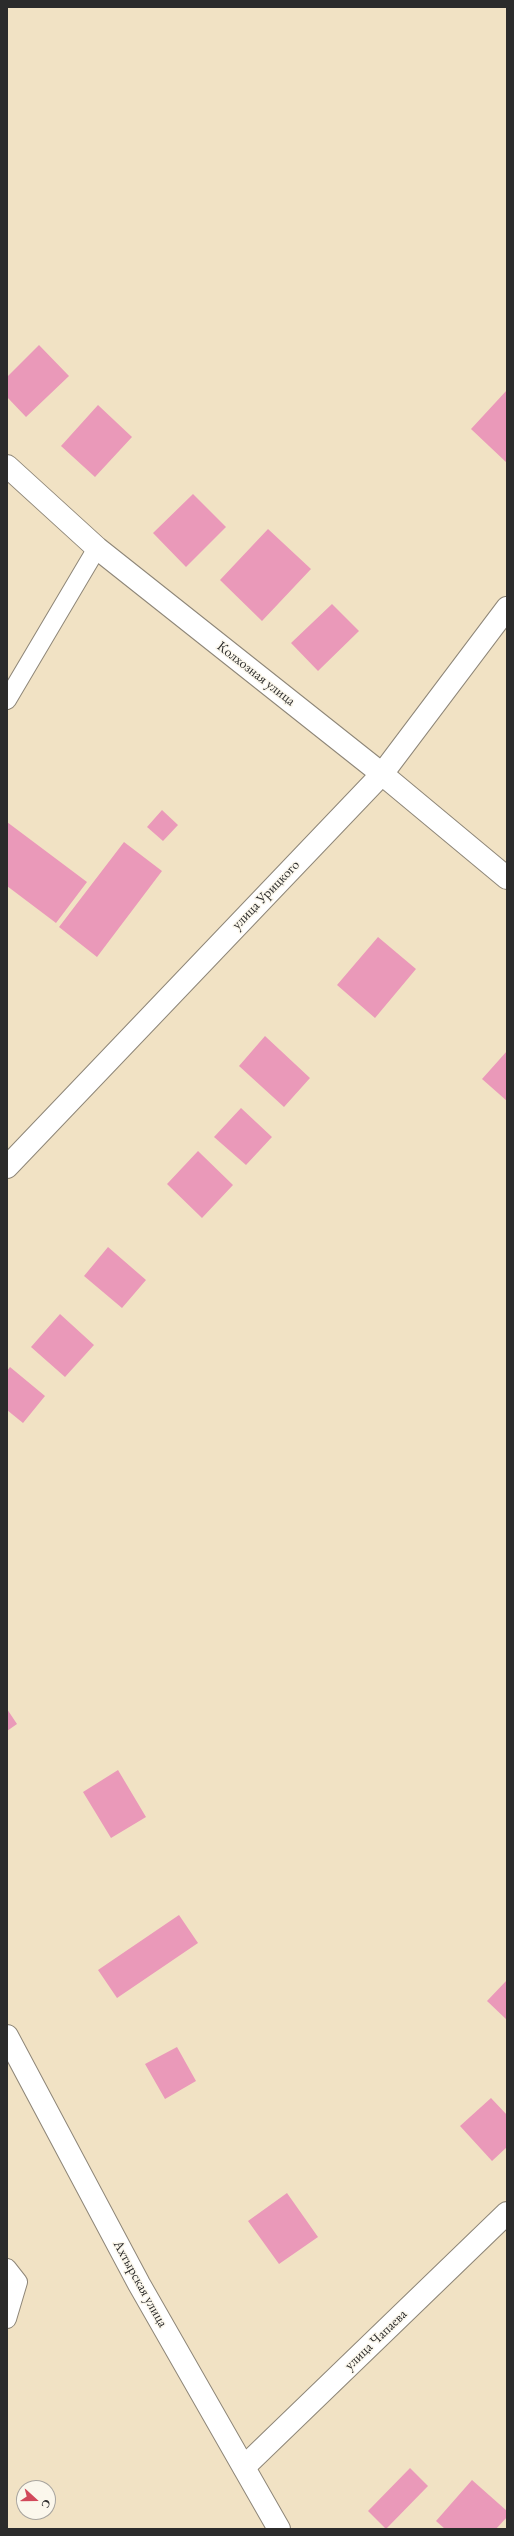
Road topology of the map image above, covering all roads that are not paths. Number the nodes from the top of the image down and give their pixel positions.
1 (7, 466) edge
2 (97, 548) junction
3 (507, 608) edge
4 (7, 700) edge
5 (382, 774) junction
6 (507, 878) edge
7 (7, 1167) edge
8 (7, 2036) edge
9 (507, 2213) edge
10 (7, 2268) edge
11 (7, 2319) edge
12 (244, 2467) junction
13 (279, 2529) edge

1 - 2 main road, Колхозная улица
2 - 4 lane
2 - 5 main road, Колхозная улица
3 - 5 main road, улица Урицкого
5 - 6 main road, Колхозная улица
5 - 7 main road, улица Урицкого
8 - 12 main road, Ахтырская улица
9 - 12 main road, улица Чапаева
10 - 11 lane
12 - 13 main road, Ахтырская улица

